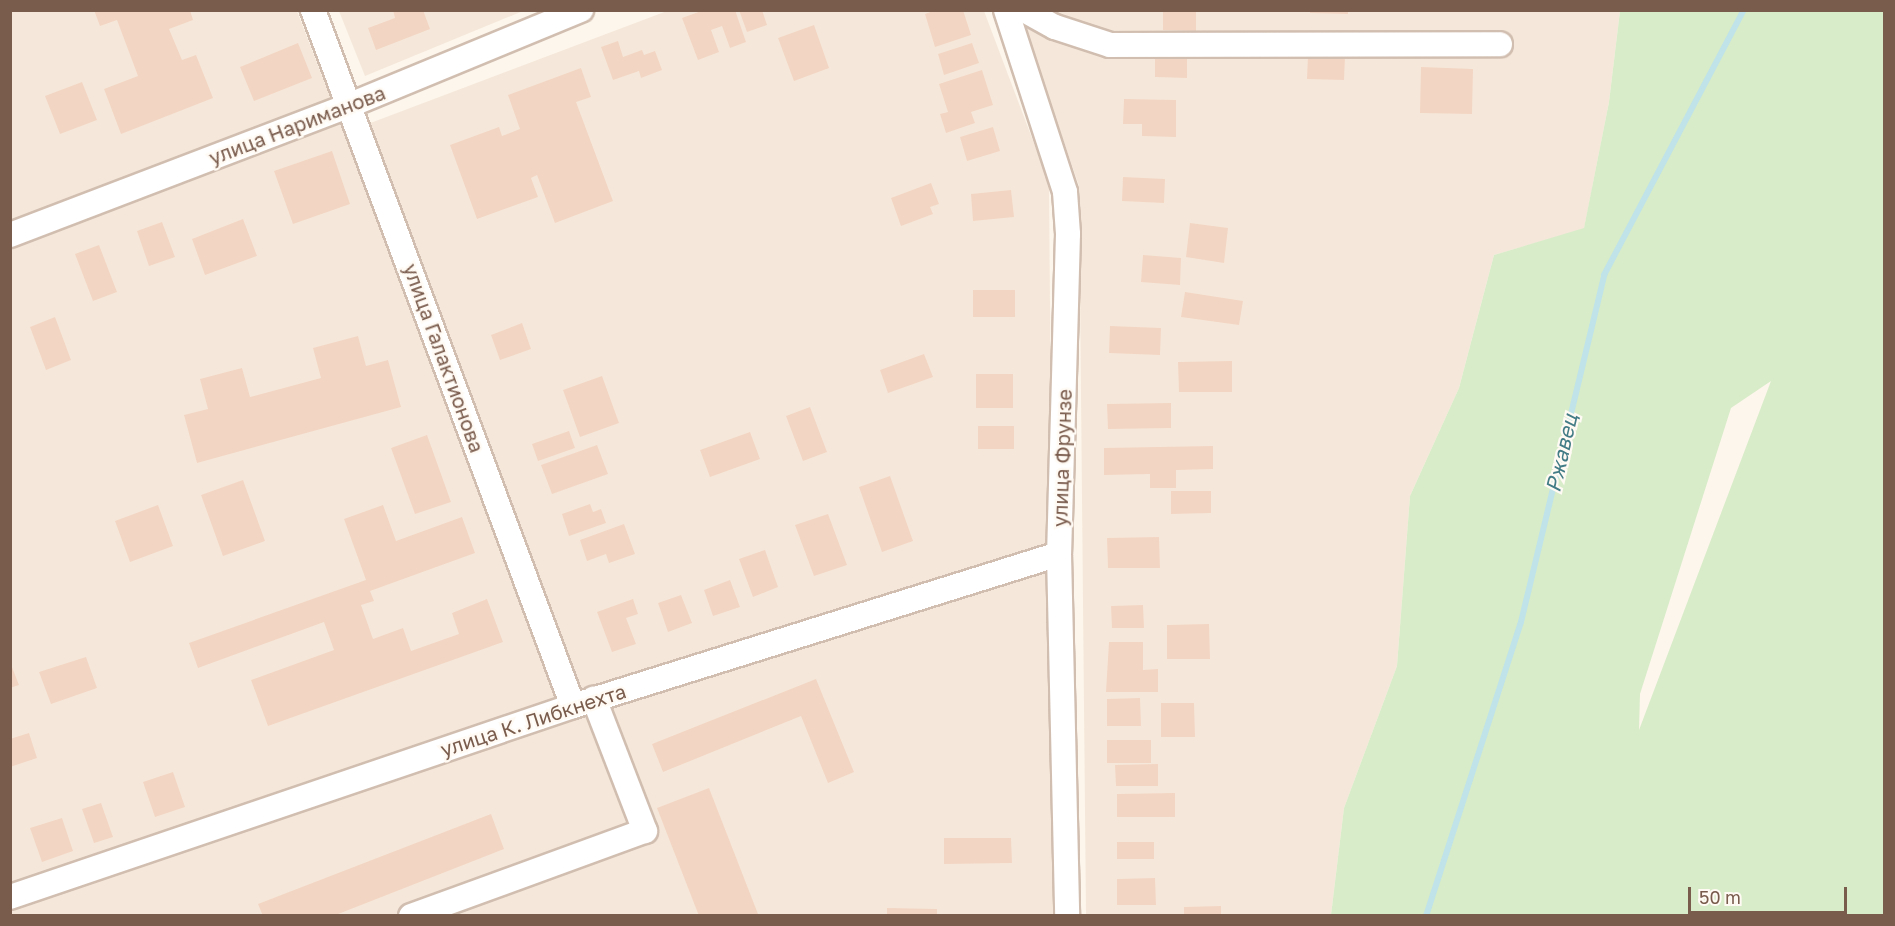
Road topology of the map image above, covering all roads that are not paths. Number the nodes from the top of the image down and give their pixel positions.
1 (313, 10) edge
2 (581, 10) edge
3 (1006, 10) edge
4 (1024, 10) edge
5 (1500, 44) dead end
6 (350, 105) junction
7 (10, 235) edge
8 (1059, 554) junction
9 (583, 703) junction
10 (10, 897) edge
11 (10, 908) edge
12 (13, 915) edge
13 (411, 915) edge
14 (1067, 915) edge

1 - 6 street, улица Галактионова
2 - 6 street, улица Нариманова
3 - 8 street, улица Фрунзе
4 - 5 street
6 - 7 street, улица Нариманова
6 - 9 street, улица Галактионова
8 - 9 street, улица К. Либкнехта
8 - 14 street, улица Фрунзе
9 - 10 street, улица К. Либкнехта
9 - 13 street, улица Галактионова
11 - 12 street

